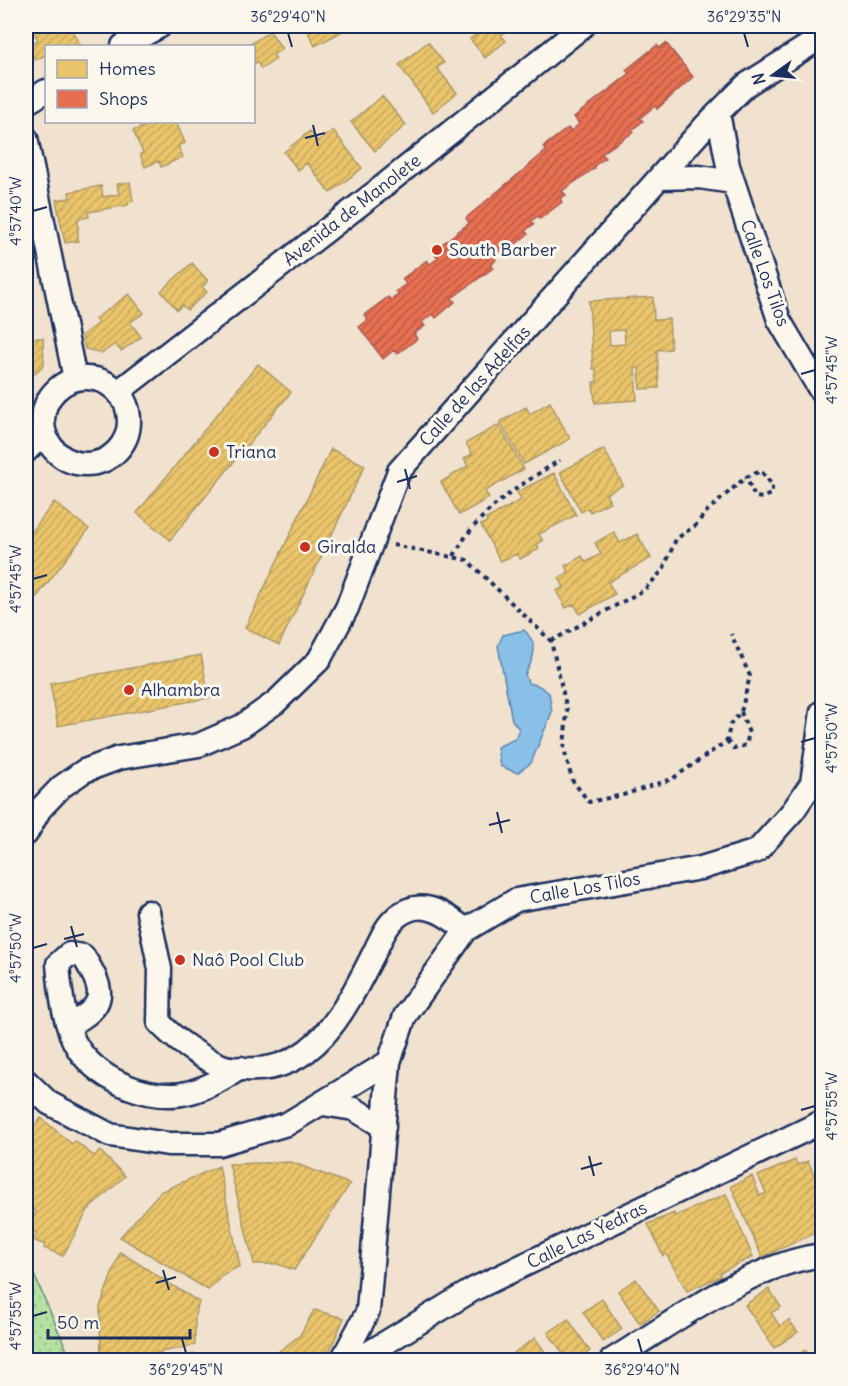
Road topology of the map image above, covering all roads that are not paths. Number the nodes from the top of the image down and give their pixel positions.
1 (160, 26) edge
2 (583, 26) edge
3 (822, 37) edge
4 (125, 45) edge
5 (45, 92) edge
6 (26, 103) edge
7 (718, 114) junction
8 (26, 138) edge
9 (659, 178) junction
10 (733, 182) junction
11 (75, 379) junction
12 (118, 392) junction
13 (822, 393) edge
14 (38, 419) edge
15 (26, 451) edge
16 (822, 712) edge
17 (26, 834) edge
18 (148, 912) dead end
19 (466, 930) junction
20 (69, 1025) dead end
21 (389, 1062) junction
22 (241, 1068) junction
23 (26, 1081) edge
24 (323, 1104) junction
25 (822, 1122) edge
26 (384, 1127) junction
27 (822, 1255) edge
28 (368, 1311) junction
29 (418, 1323) junction
30 (342, 1360) edge
31 (357, 1360) edge
32 (612, 1360) edge

1 - 4 street
2 - 12 street, Avenida de Manolete
3 - 7 street, Calle de las Adelfas
5 - 6 street
7 - 9 street, Calle de las Adelfas
7 - 10 street, Calle Los Tilos
8 - 11 street
9 - 10 street
9 - 17 street, Calle de las Adelfas
10 - 13 street, Calle Los Tilos
11 - 12 street
11 - 14 street
12 - 14 street
14 - 15 street
16 - 19 street, Calle Los Tilos
18 - 22 street
19 - 21 street, Calle Los Tilos
19 - 22 street
20 - 22 street
21 - 24 street
21 - 26 street, Calle Los Tilos
23 - 24 street
24 - 26 street
25 - 29 street, Calle Las Yedras
26 - 28 street, Calle Los Tilos
27 - 32 street
28 - 29 street
28 - 30 street, Calle Los Tilos
29 - 31 street, Calle Las Yedras

